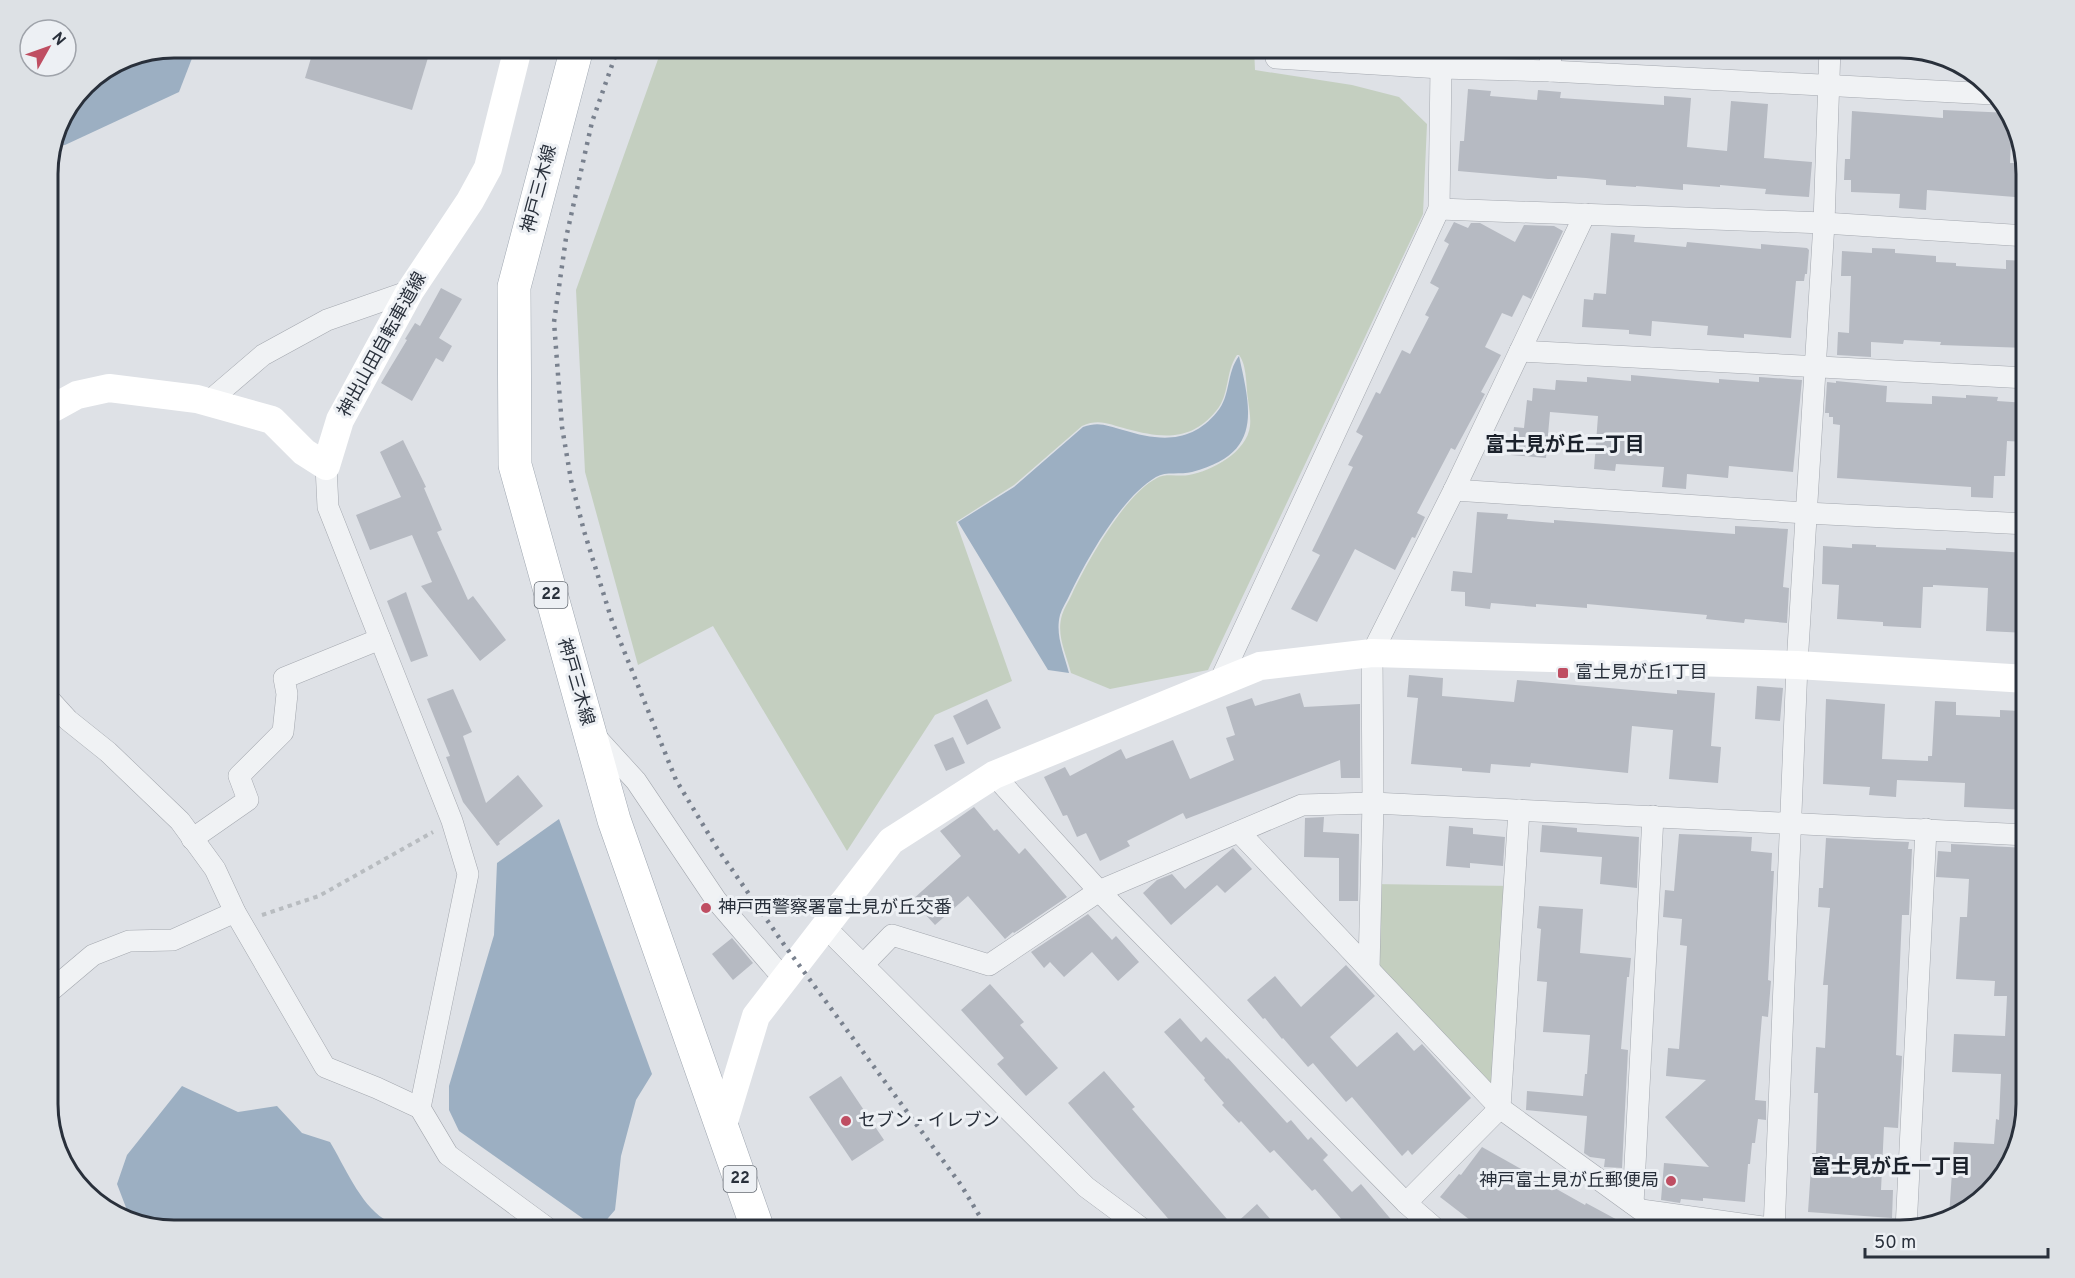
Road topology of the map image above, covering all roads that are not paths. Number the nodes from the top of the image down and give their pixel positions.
1 (516, 58) edge
2 (575, 58) edge
3 (1276, 58) edge
4 (1551, 58) edge
5 (1830, 58) edge
6 (1441, 68) junction
7 (1550, 71) junction
8 (1830, 86) junction
9 (1982, 93) edge
10 (1439, 209) junction
11 (1585, 214) junction
12 (1824, 223) junction
13 (2016, 235) edge
14 (410, 291) junction
15 (1520, 351) junction
16 (1816, 365) junction
17 (2016, 377) edge
18 (207, 403) junction
19 (59, 405) edge
20 (326, 466) junction
21 (1454, 490) junction
22 (1806, 513) junction
23 (2016, 523) edge
24 (380, 639) junction
25 (1372, 653) junction
26 (1797, 665) junction
27 (2016, 678) edge
28 (1219, 683) junction
29 (59, 710) edge
30 (588, 728) junction
31 (994, 775) junction
32 (1373, 803) junction
33 (1519, 810) junction
34 (1653, 816) junction
35 (1790, 823) junction
36 (1926, 830) junction
37 (1239, 832) junction
38 (2016, 834) edge
39 (192, 839) junction
40 (1099, 891) junction
41 (238, 917) junction
42 (825, 927) junction
43 (863, 965) junction
44 (1370, 968) junction
45 (784, 979) junction
46 (59, 984) edge
47 (420, 1108) junction
48 (1500, 1108) junction
49 (722, 1128) junction
50 (1406, 1203) junction
51 (1633, 1204) junction
52 (536, 1220) edge
53 (754, 1220) edge
54 (1131, 1220) edge
55 (1426, 1220) edge
56 (1708, 1220) edge
57 (1774, 1220) edge
58 (1906, 1220) edge

1 - 14 street, 神出山田自転車道線
2 - 30 main road, 神戸三木線 / 22
3 - 6 street
4 - 7 street
5 - 8 street
6 - 7 street
6 - 10 street
7 - 8 street
8 - 9 street
8 - 12 street
10 - 11 street
10 - 28 street
11 - 12 street
11 - 15 street
12 - 13 street
12 - 16 street
14 - 18 street
14 - 20 street, 神出山田自転車道線
15 - 16 street
15 - 21 street
16 - 17 street
16 - 22 street
18 - 19 street
18 - 20 street
20 - 24 street
21 - 22 street
21 - 25 street
22 - 23 street
22 - 26 street
24 - 39 street
24 - 47 street
25 - 26 street
25 - 28 street
25 - 32 street
26 - 27 street
26 - 35 street
28 - 31 street
29 - 39 street
30 - 45 street
30 - 49 main road, 神戸三木線 / 22
31 - 40 street
31 - 42 street
32 - 33 street
32 - 37 street
32 - 44 street
33 - 34 street
33 - 48 street
34 - 35 street
34 - 51 street
35 - 36 street
35 - 57 street
36 - 38 street
36 - 58 street
37 - 40 street
37 - 44 street
39 - 41 street
40 - 43 street
40 - 50 street
41 - 46 street
41 - 47 street
42 - 43 street
42 - 45 street
43 - 54 street
44 - 48 street
45 - 49 street
47 - 52 street
48 - 50 street
48 - 51 street
49 - 53 main road, 神戸三木線 / 22
50 - 55 street
51 - 56 street

